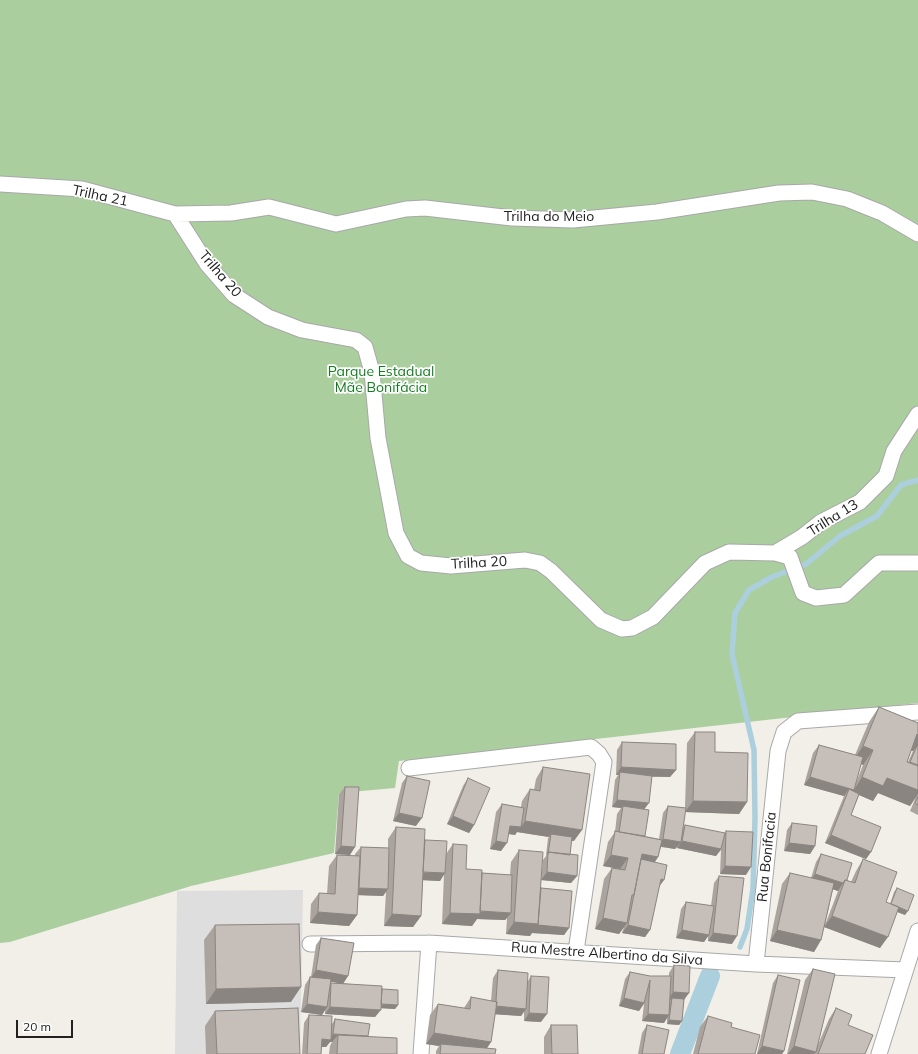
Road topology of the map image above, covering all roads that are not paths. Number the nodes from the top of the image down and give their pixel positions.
1 (0, 184) edge
2 (175, 214) junction
3 (918, 234) edge
4 (918, 414) edge
5 (775, 553) junction
6 (918, 563) edge
7 (918, 712) edge
8 (409, 768) dead end
9 (918, 931) edge
10 (429, 943) junction
11 (310, 944) dead end
12 (576, 951) junction
13 (756, 964) junction
14 (905, 970) junction
15 (421, 1054) edge
16 (880, 1054) edge

1 - 2 street, Trilha 21
2 - 3 street, Trilha do Meio
2 - 5 street, Trilha 20
4 - 5 street, Trilha 13
5 - 6 street, Trilha 20
7 - 13 street, Rua Bonifacia
8 - 12 street
9 - 14 street
10 - 11 street, Rua Mestre Albertino da Silva
10 - 12 street, Rua Mestre Albertino da Silva
10 - 15 street
12 - 13 street, Rua Mestre Albertino da Silva
13 - 14 street, Rua Mestre Albertino da Silva
14 - 16 street

